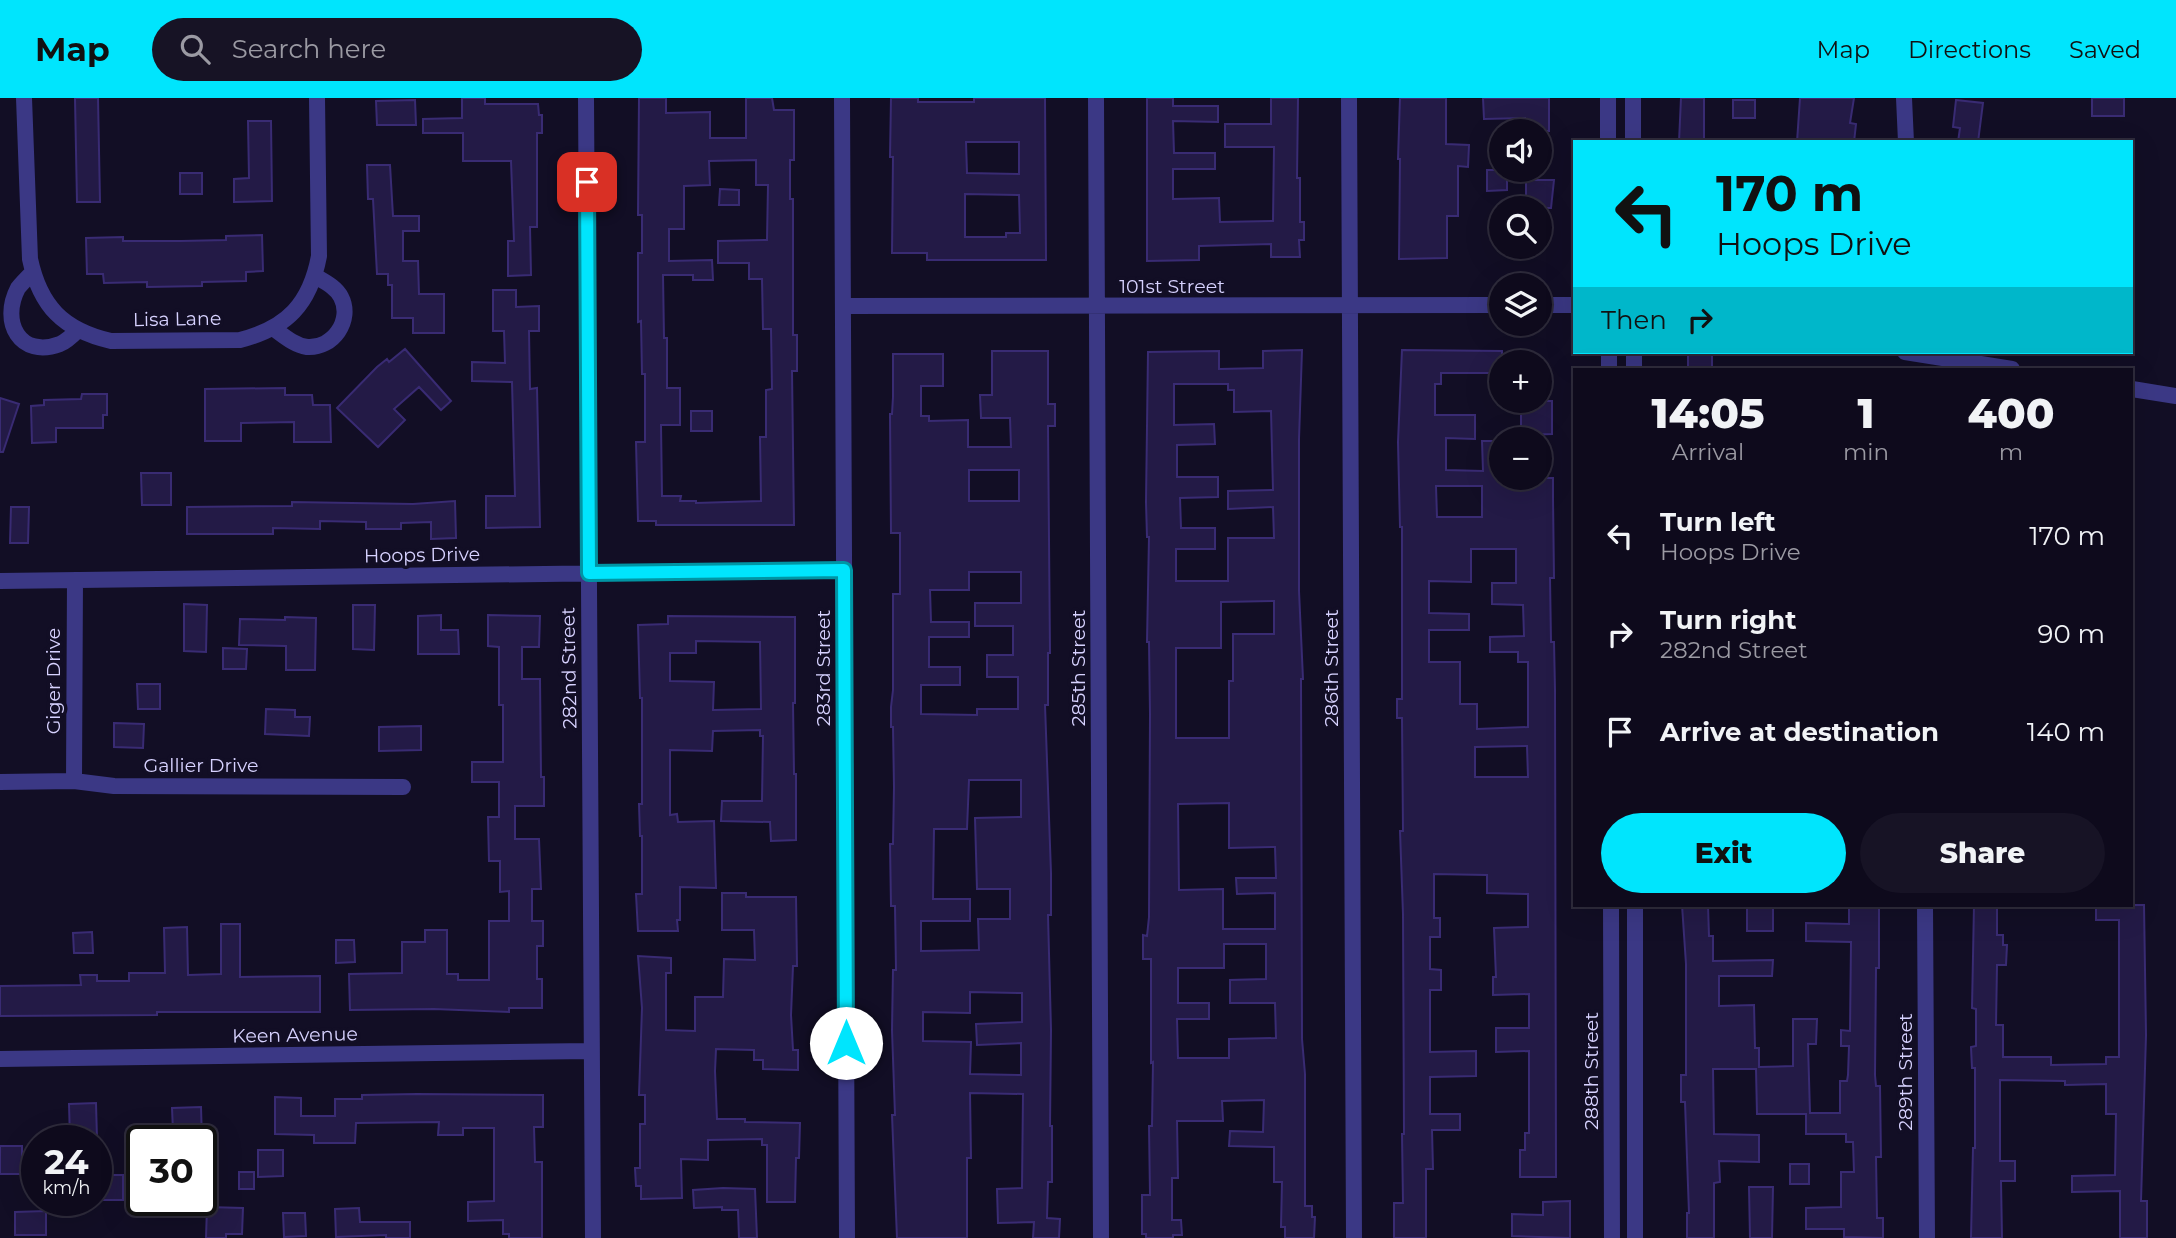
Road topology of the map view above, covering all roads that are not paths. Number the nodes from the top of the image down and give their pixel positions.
1 (23, 98) edge
2 (317, 98) edge
3 (586, 98) edge
4 (842, 98) edge
5 (1096, 98) edge
6 (1349, 98) edge
7 (1608, 98) edge
8 (1633, 98) edge
9 (1904, 98) edge
10 (1608, 140) edge
11 (1633, 140) edge
12 (1906, 140) edge
13 (33, 272) junction
14 (316, 276) junction
15 (1350, 305) junction
16 (1489, 305) edge
17 (1552, 305) edge
18 (1573, 305) edge
19 (843, 306) junction
20 (1097, 308) junction
21 (273, 328) junction
22 (78, 331) junction
23 (1910, 356) edge
24 (2004, 368) edge
25 (2133, 388) edge
26 (2176, 396) edge
27 (844, 570) junction
28 (589, 573) junction
29 (75, 580) junction
30 (0, 581) edge
31 (74, 781) junction
32 (0, 782) edge
33 (403, 787) dead end
34 (1611, 907) edge
35 (1635, 907) edge
36 (1925, 907) edge
37 (590, 1051) junction
38 (0, 1059) edge
39 (593, 1238) edge
40 (847, 1238) edge
41 (1101, 1238) edge
42 (1354, 1238) edge
43 (1612, 1238) edge
44 (1636, 1238) edge
45 (1927, 1238) edge

1 - 13 street
2 - 14 street
3 - 28 street, 282nd Street
4 - 19 street, 283rd Street
5 - 20 street, 285th Street
6 - 15 street, 286th Street
7 - 10 street
8 - 11 street
9 - 12 street
13 - 22 street, Lisa Lane
13 - 22 street
14 - 21 street, Lisa Lane
14 - 21 street
15 - 16 street, 101st Street
15 - 20 street, 101st Street
15 - 42 street, 286th Street
17 - 18 street
19 - 20 street, 101st Street
19 - 27 street, 283rd Street
20 - 41 street, 285th Street
21 - 22 street, Lisa Lane
23 - 24 street
25 - 26 street
27 - 28 street, Hoops Drive
27 - 40 street, 283rd Street
28 - 29 street, Hoops Drive
28 - 37 street, 282nd Street
29 - 30 street, Hoops Drive
29 - 31 street, Giger Drive
31 - 32 street, Gallier Drive
31 - 33 street, Gallier Drive
34 - 43 street, 288th Street
35 - 44 street
36 - 45 street, 289th Street
37 - 38 street, Keen Avenue
37 - 39 street, 282nd Street

